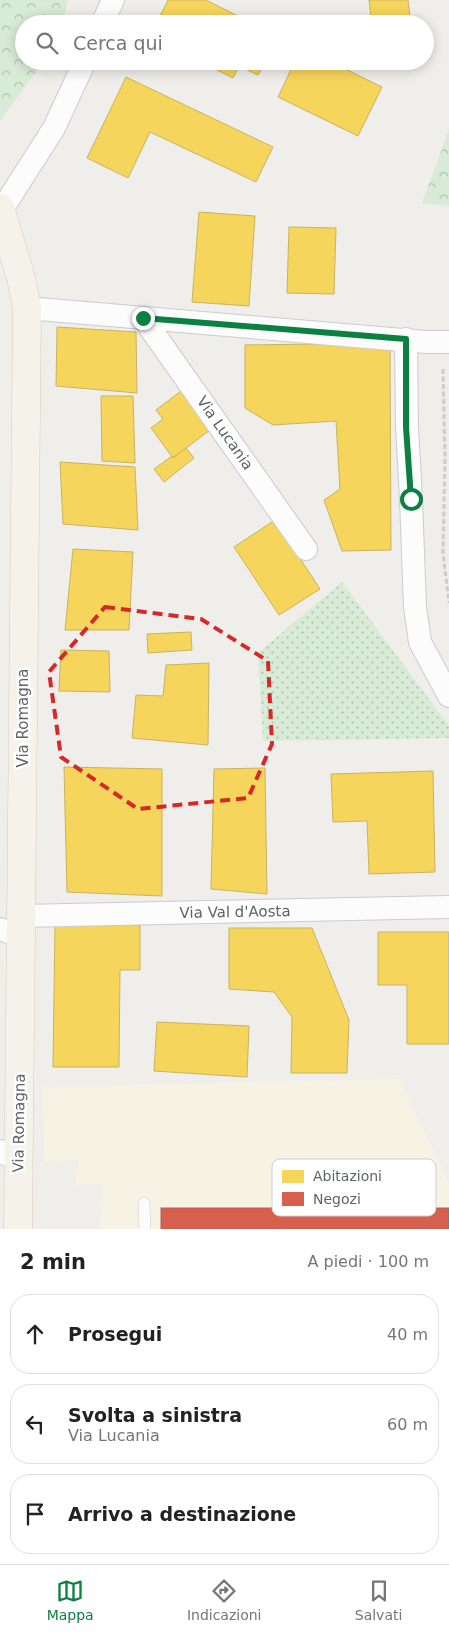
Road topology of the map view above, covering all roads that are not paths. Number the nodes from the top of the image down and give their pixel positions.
1 (114, 0) edge
2 (106, 15) edge
3 (81, 70) edge
4 (1, 210) edge
5 (27, 308) junction
6 (143, 318) junction
7 (406, 339) junction
8 (446, 342) edge
9 (306, 549) dead end
10 (449, 696) edge
11 (449, 907) edge
12 (14, 927) edge
13 (10, 1156) edge
14 (144, 1203) dead end
15 (18, 1229) edge
16 (144, 1229) edge

1 - 2 street
3 - 4 street
4 - 5 main road, Via Romagna
5 - 6 street
5 - 12 main road, Via Romagna
6 - 7 street
6 - 9 street, Via Lucania
7 - 8 street
7 - 10 street
11 - 12 street, Via Val d'Aosta
12 - 13 main road, Via Romagna
13 - 15 main road, Via Romagna
14 - 16 lane

